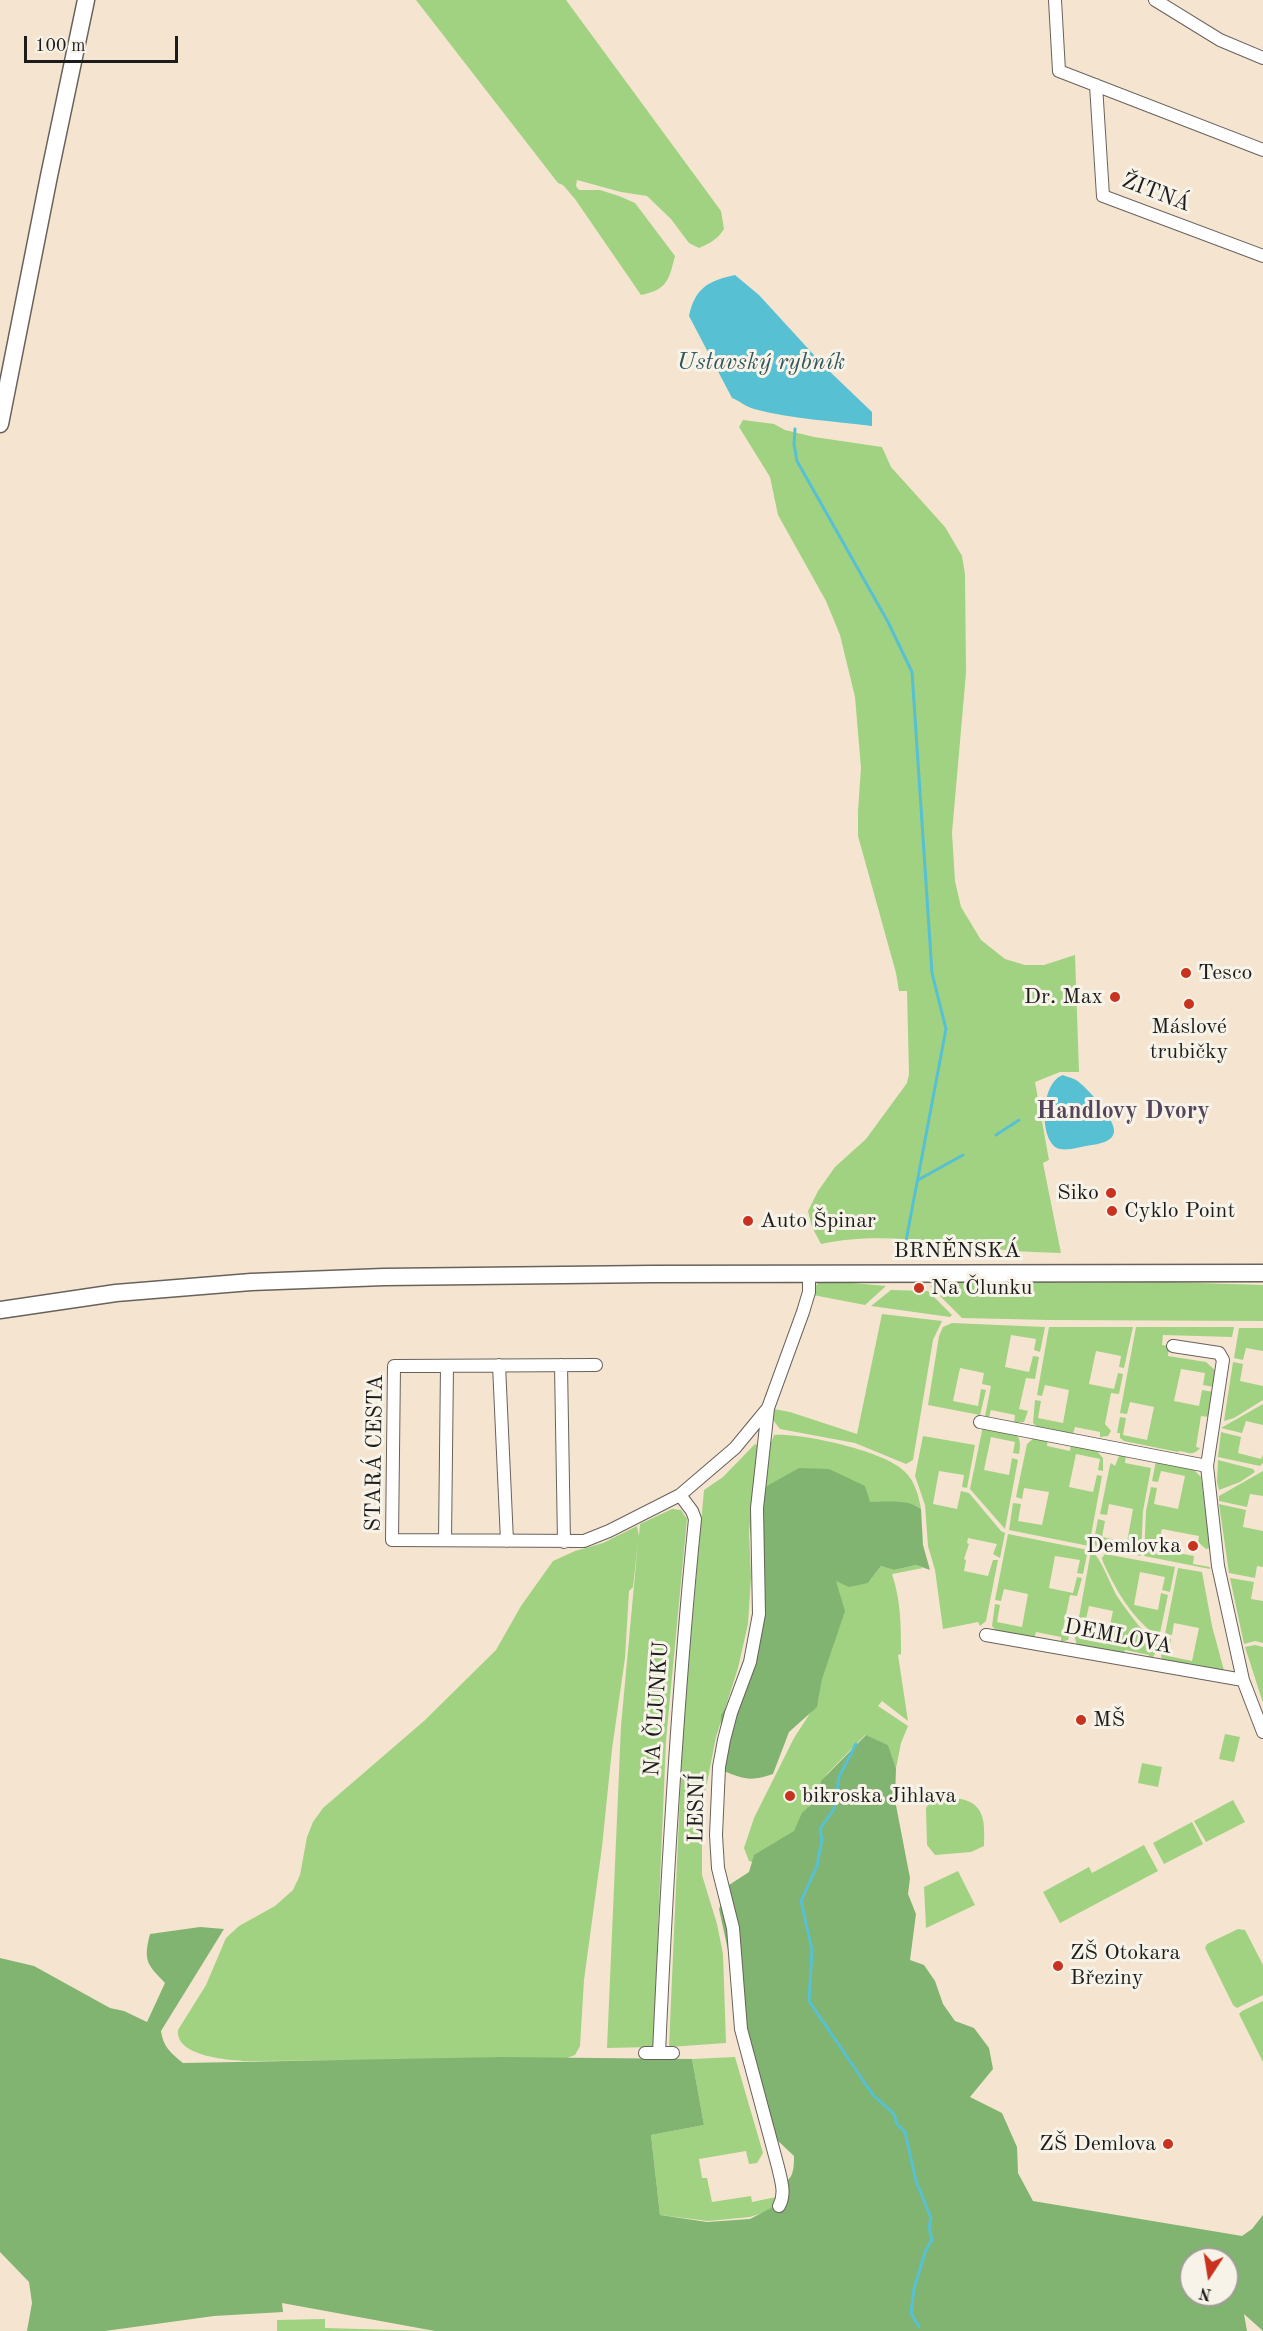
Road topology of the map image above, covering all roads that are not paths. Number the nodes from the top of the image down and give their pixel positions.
1 (86, 0) edge
2 (1055, 0) edge
3 (1155, 0) edge
4 (1263, 58) edge
5 (1096, 85) junction
6 (1263, 150) edge
7 (1263, 256) edge
8 (0, 424) edge
9 (1263, 1273) edge
10 (808, 1274) junction
11 (0, 1310) edge
12 (1173, 1346) dead end
13 (499, 1365) junction
14 (561, 1365) junction
15 (596, 1365) dead end
16 (447, 1366) junction
17 (768, 1408) junction
18 (980, 1422) dead end
19 (1207, 1466) junction
20 (680, 1495) junction
21 (445, 1540) junction
22 (507, 1541) junction
23 (564, 1542) junction
24 (986, 1635) dead end
25 (1243, 1680) junction
26 (1263, 1732) edge
27 (645, 2052) dead end
28 (659, 2053) junction
29 (673, 2054) dead end
30 (779, 2206) dead end

1 - 8 main road
2 - 5 street
3 - 4 street
5 - 6 street
5 - 7 street, ŽITNÁ
9 - 10 main road, BRNĚNSKÁ
10 - 11 main road, BRNĚNSKÁ
10 - 17 street
12 - 19 street
13 - 14 street, STARÁ CESTA
13 - 16 street, STARÁ CESTA
13 - 22 street
14 - 15 street, STARÁ CESTA
14 - 23 street
16 - 21 street
16 - 21 street, STARÁ CESTA
17 - 20 street
17 - 30 street, LESNÍ
18 - 19 street
19 - 25 street
20 - 23 street, STARÁ CESTA
20 - 28 street, NA ČLUNKU
21 - 22 street, STARÁ CESTA
22 - 23 street, STARÁ CESTA
24 - 25 street, DEMLOVA
25 - 26 street
27 - 28 street
28 - 29 street

